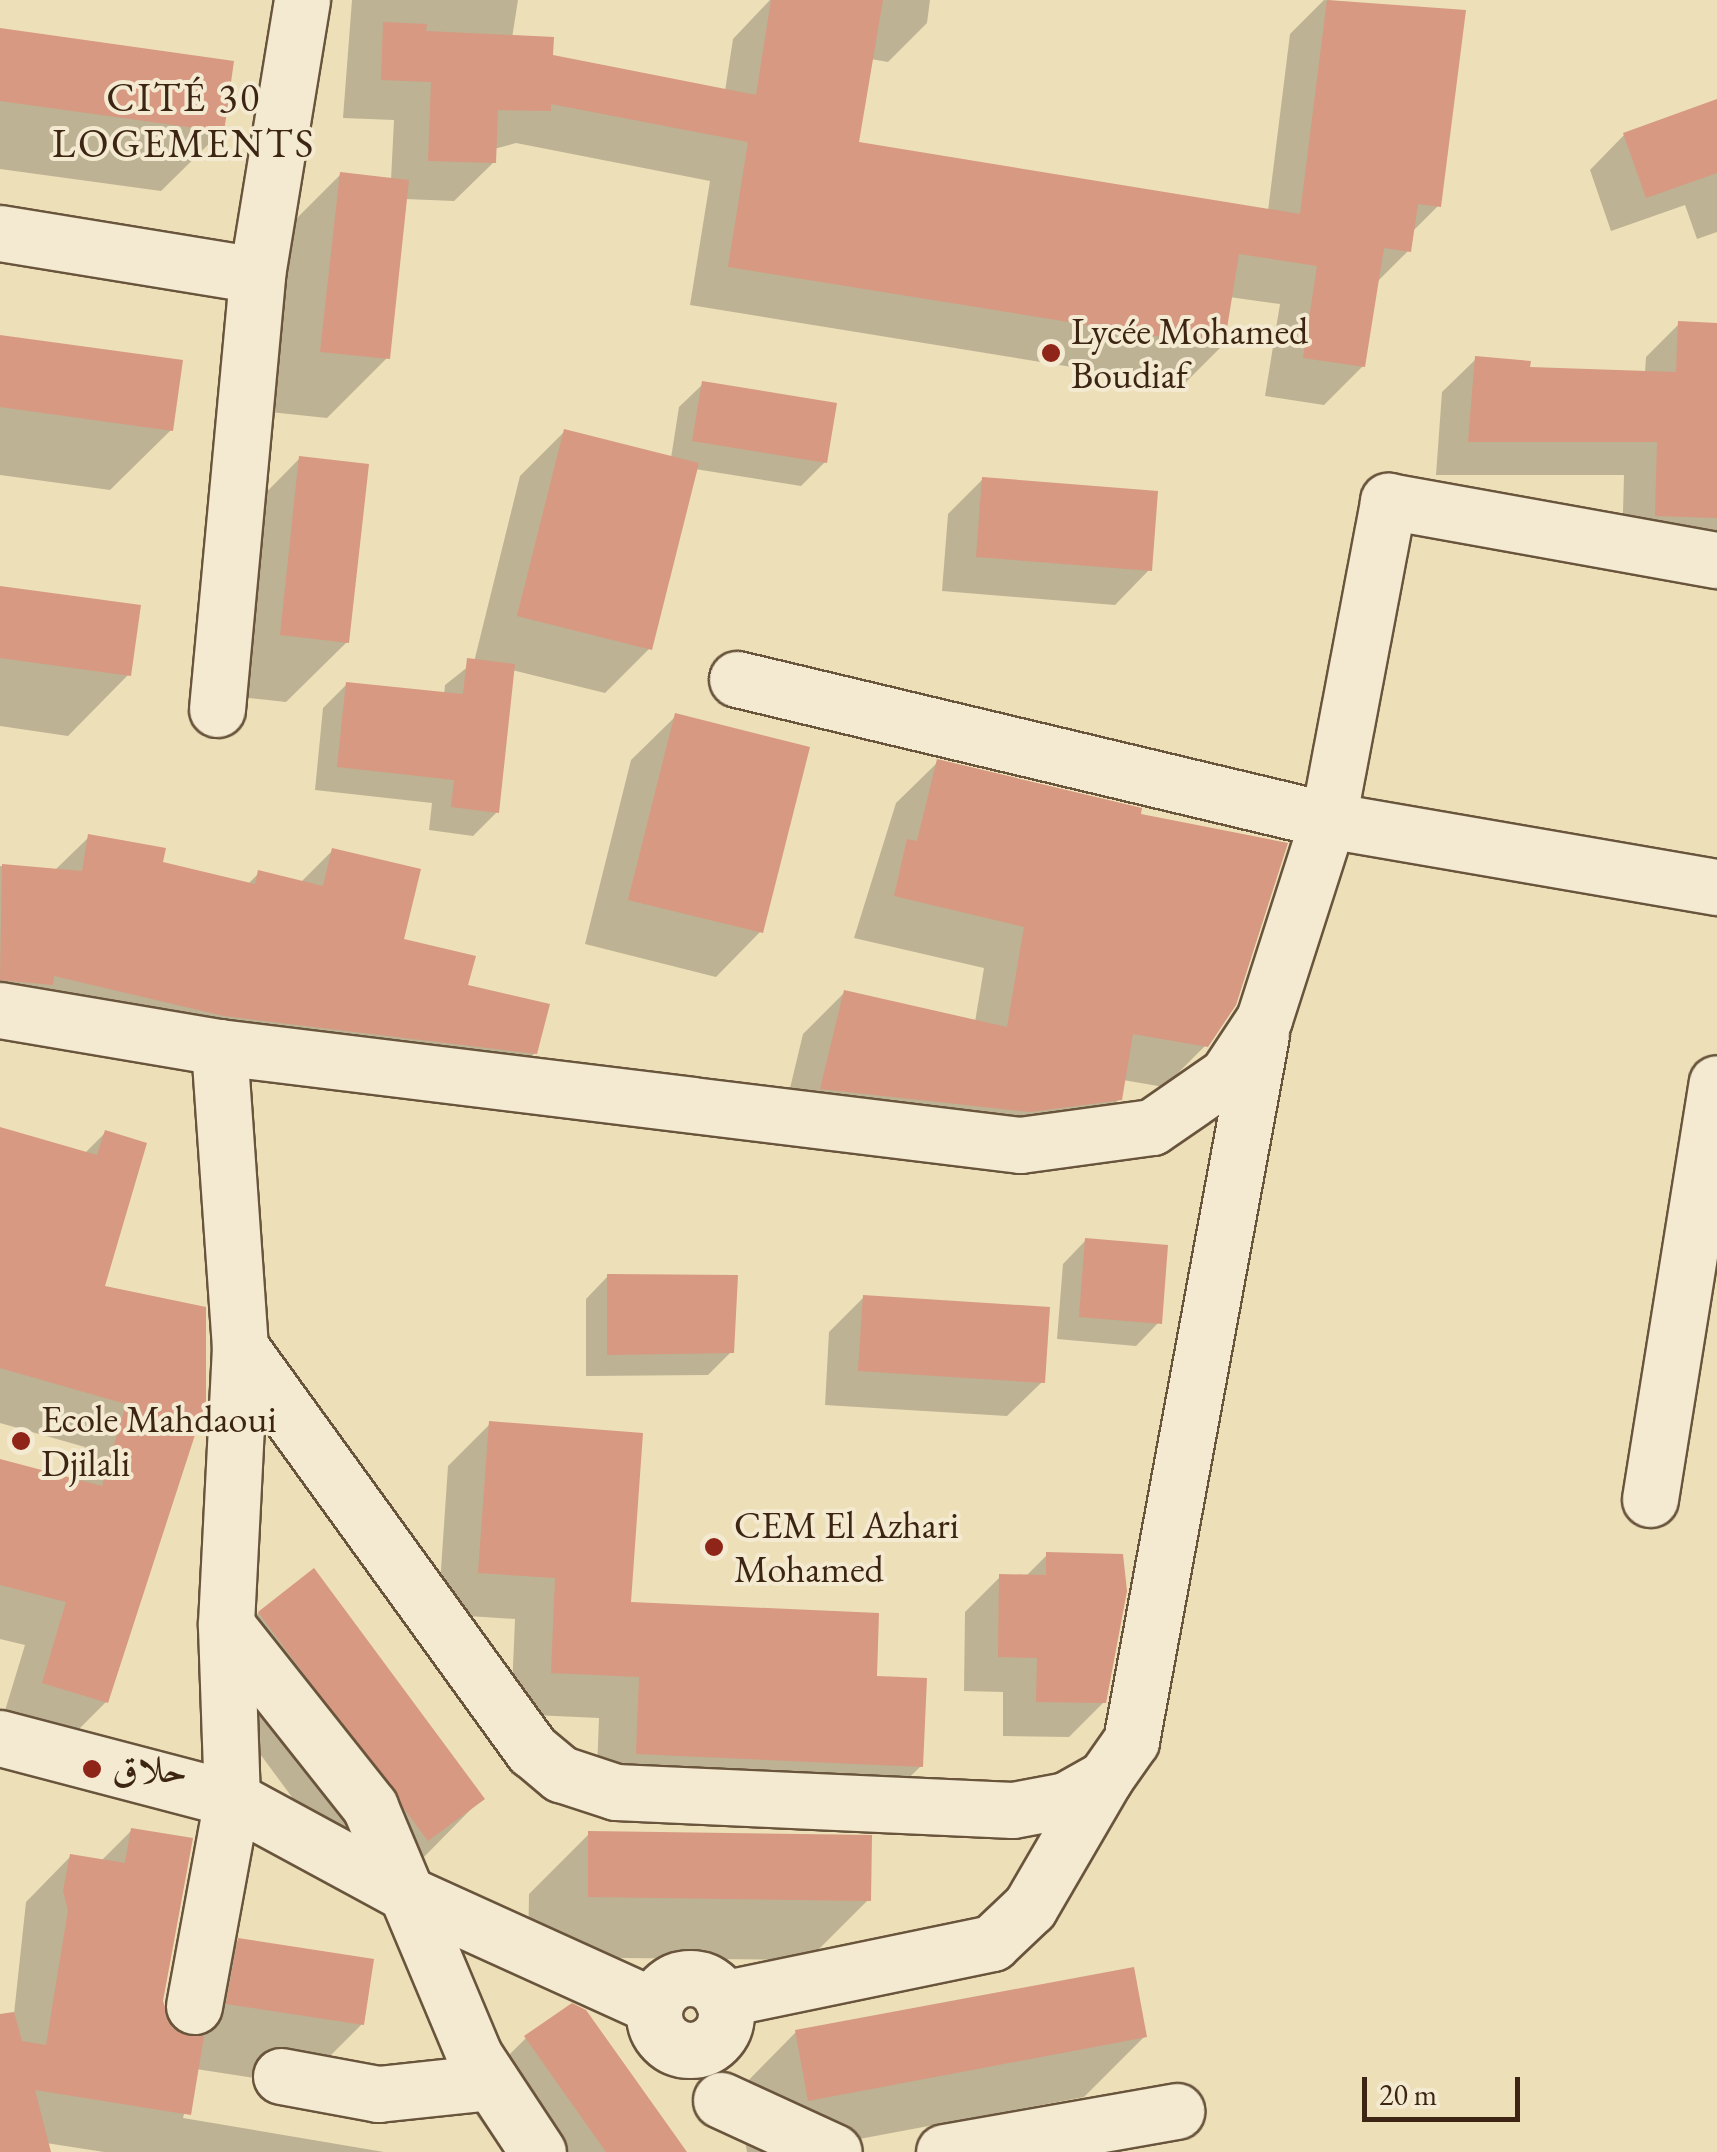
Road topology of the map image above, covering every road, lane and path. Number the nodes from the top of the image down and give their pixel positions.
1 (302, 0) edge
2 (0, 233) edge
3 (257, 275) junction
4 (1717, 560) edge
5 (737, 679) dead end
6 (217, 709) dead end
7 (1328, 820) junction
8 (1717, 887) edge
9 (0, 1010) edge
10 (1264, 1019) junction
11 (218, 1047) junction
12 (1717, 1083) edge
13 (1711, 1159) edge
14 (240, 1348) junction
15 (1650, 1499) dead end
16 (226, 1625) junction
17 (0, 1738) edge
18 (1105, 1778) junction
19 (232, 1799) junction
20 (407, 1894) junction
21 (194, 2006) dead end
22 (715, 2022) junction
23 (280, 2076) dead end
24 (491, 2082) junction
25 (721, 2100) junction
26 (1176, 2112) dead end
27 (538, 2152) edge
28 (744, 2152) edge
29 (834, 2152) edge
30 (944, 2152) edge

1 - 3 street
2 - 3 street
3 - 6 street
4 - 7 street
5 - 7 street
7 - 8 street
7 - 10 street
9 - 11 street
10 - 11 street
10 - 18 street
11 - 14 street
12 - 13 street
13 - 15 street
14 - 16 street
14 - 18 street
16 - 19 street
16 - 20 street
17 - 19 street
18 - 22 street
19 - 20 street
19 - 21 street
20 - 22 street
20 - 24 street
22 - 25 street
23 - 24 street
24 - 27 street
25 - 28 street
25 - 29 street
26 - 30 street

